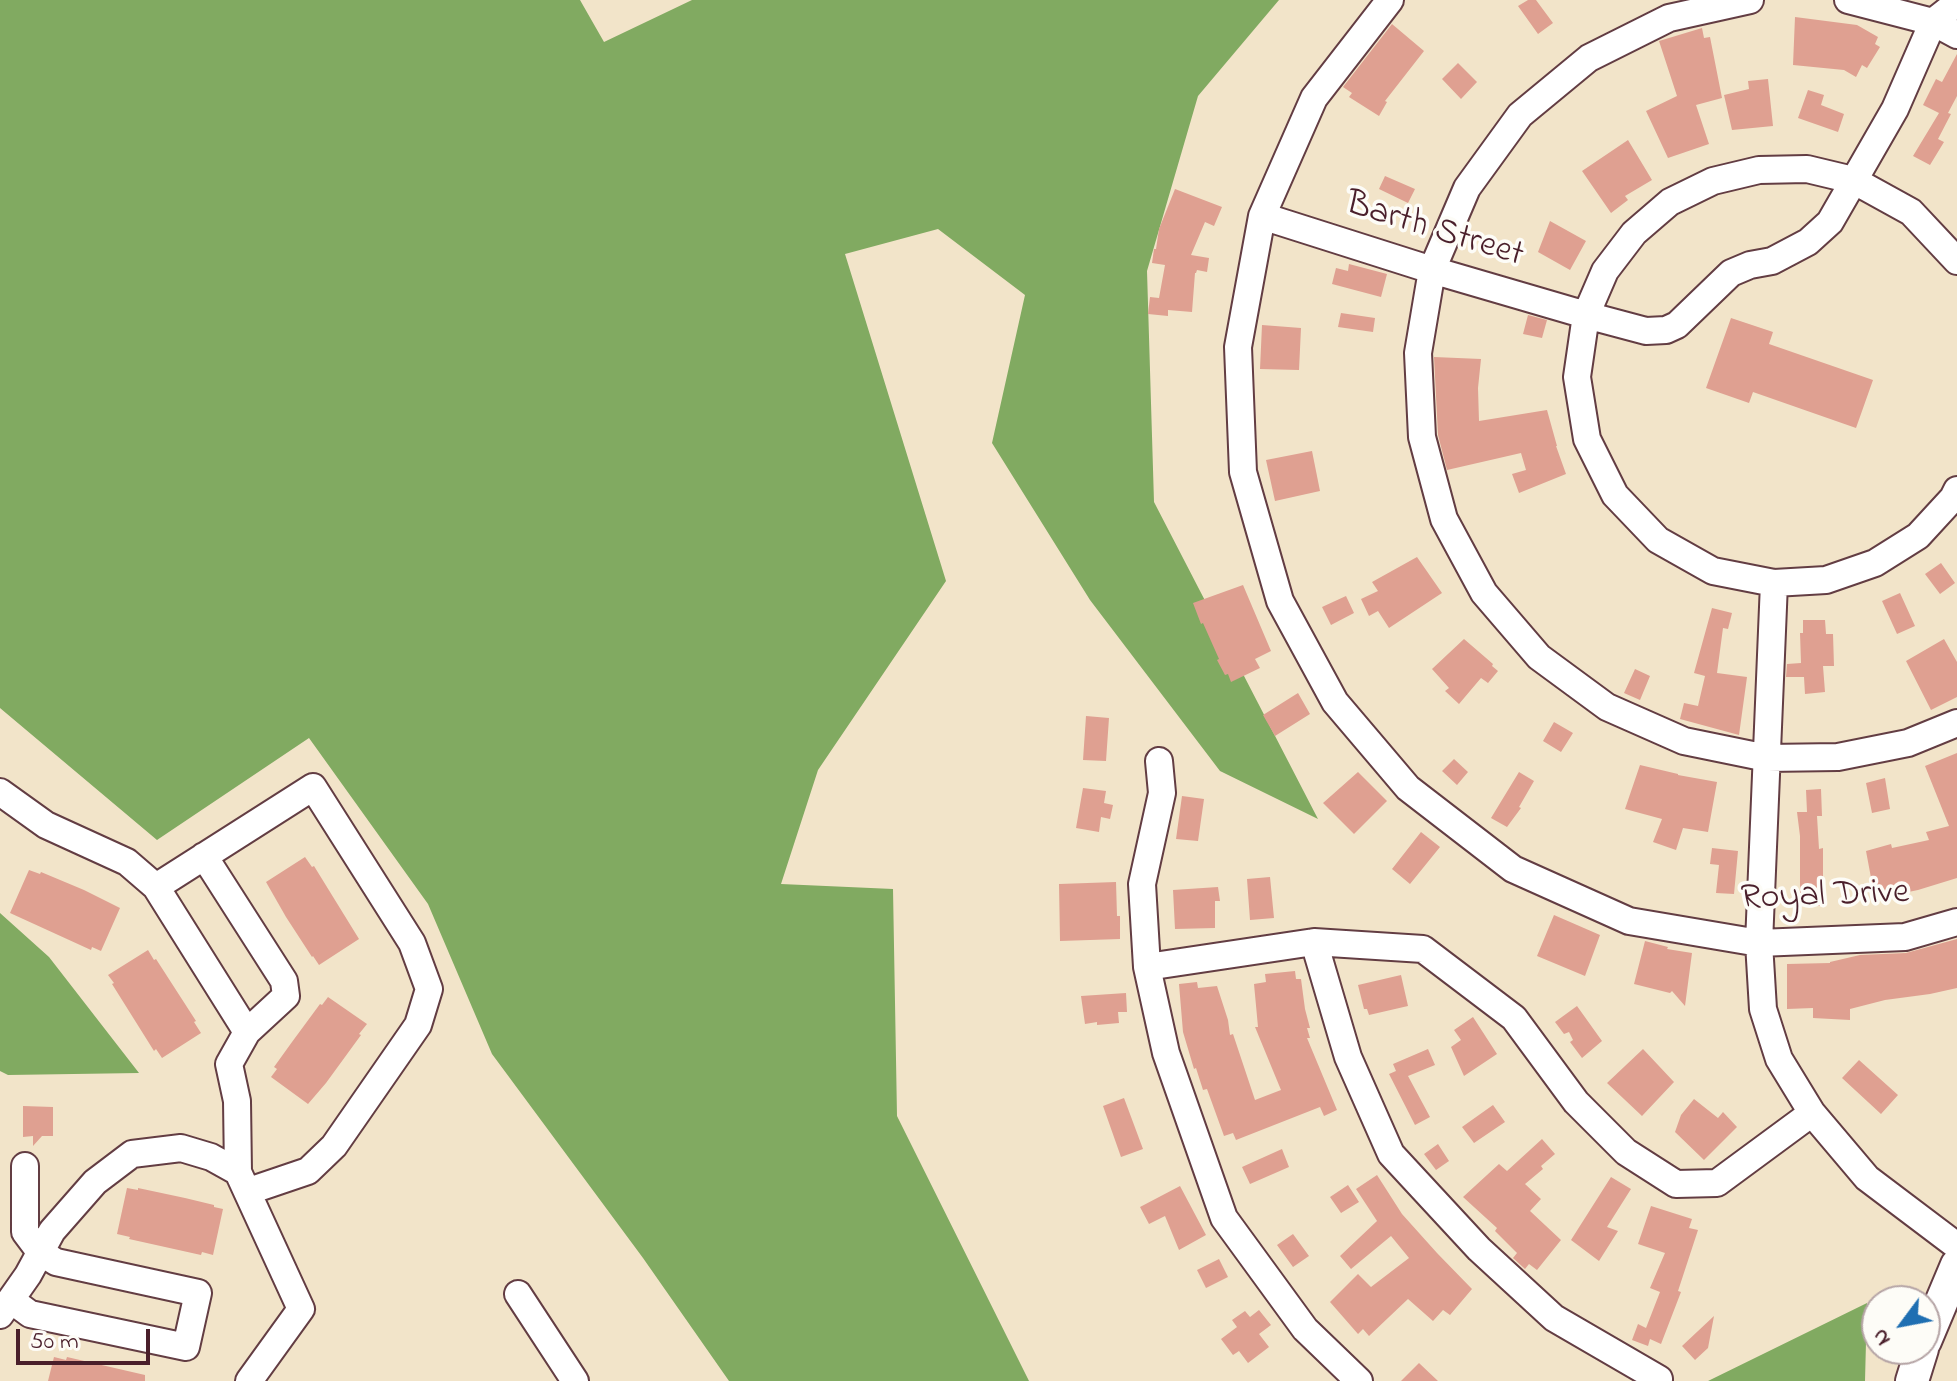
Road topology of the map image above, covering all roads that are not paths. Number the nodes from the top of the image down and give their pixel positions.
1 (1390, 0) edge
2 (1750, 0) edge
3 (1848, 0) edge
4 (1957, 3) edge
5 (1933, 22) junction
6 (1957, 35) edge
7 (1853, 180) junction
8 (1262, 216) junction
9 (1957, 261) edge
10 (1432, 270) junction
11 (1586, 315) junction
12 (1957, 490) edge
13 (1774, 583) junction
14 (1957, 723) edge
15 (1767, 758) junction
16 (1159, 761) dead end
17 (0, 792) edge
18 (204, 856) junction
19 (156, 887) junction
20 (1957, 922) edge
21 (1314, 942) junction
22 (1759, 943) junction
23 (1147, 967) junction
24 (247, 1032) junction
25 (1812, 1113) junction
26 (25, 1166) dead end
27 (244, 1181) junction
28 (1957, 1246) edge
29 (40, 1252) junction
30 (1957, 1265) edge
31 (518, 1294) dead end
32 (1941, 1303) edge
33 (6, 1308) edge
34 (1659, 1379) dead end
35 (249, 1381) edge
36 (575, 1381) edge
37 (1359, 1381) edge

1 - 8 street, Royal Drive
2 - 10 street
3 - 5 street
4 - 5 street
5 - 6 street
5 - 7 street, Barth Street
7 - 9 street
7 - 11 street, Barth Street
7 - 11 street
8 - 10 street, Barth Street
8 - 22 street, Royal Drive
10 - 11 street, Barth Street
10 - 15 street
11 - 13 street
12 - 13 street
13 - 15 street
14 - 15 street
15 - 22 street
16 - 23 street
17 - 19 street
18 - 19 street
18 - 24 street
18 - 27 street
19 - 24 street
20 - 22 street, Royal Drive
21 - 23 street
21 - 25 street
21 - 34 street
22 - 25 street
23 - 37 street
24 - 27 street
25 - 28 street
26 - 29 street
27 - 29 street
27 - 35 street
29 - 33 street
29 - 33 street
30 - 32 main road
31 - 36 street

